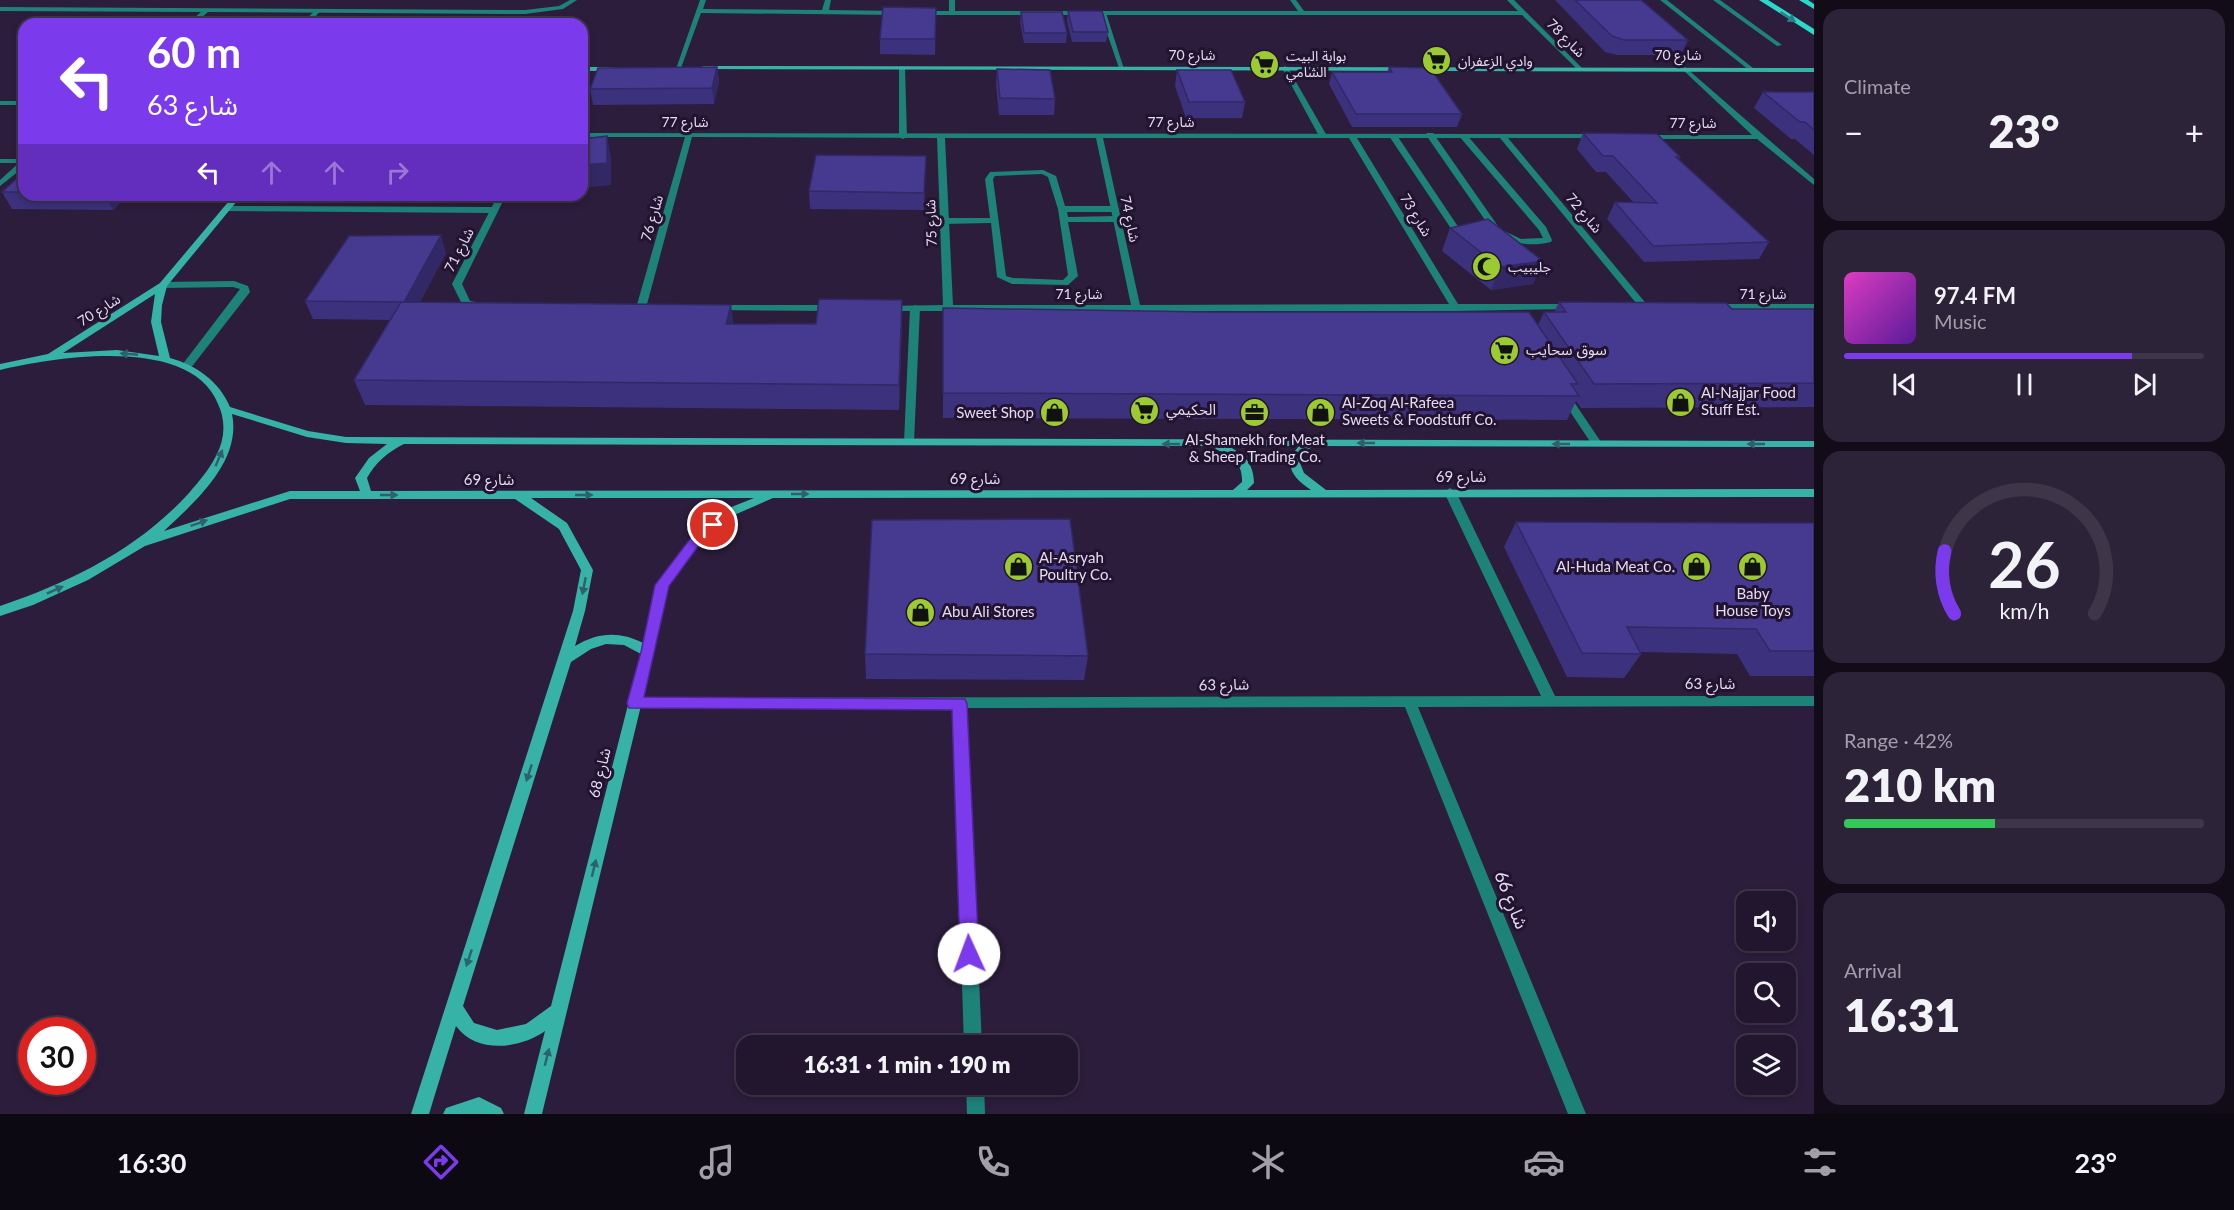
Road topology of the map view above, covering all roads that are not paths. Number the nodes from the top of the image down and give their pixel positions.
1 (24, 0) edge
2 (574, 0) edge
3 (703, 0) edge
4 (828, 0) edge
5 (952, 0) edge
6 (1293, 0) edge
7 (1510, 0) edge
8 (1663, 0) edge
9 (1716, 0) edge
10 (1763, 0) edge
11 (1803, 0) edge
12 (1814, 7) edge
13 (0, 9) edge
14 (9, 9) junction
15 (207, 10) junction
16 (318, 10) junction
17 (699, 11) junction
18 (825, 13) junction
19 (952, 13) junction
20 (1103, 13) junction
21 (1302, 13) junction
22 (1524, 13) junction
23 (197, 18) edge
24 (311, 18) edge
25 (1814, 33) edge
26 (1779, 45) dead end
27 (667, 68) edge
28 (678, 68) junction
29 (902, 68) junction
30 (1122, 68) junction
31 (1285, 68) junction
32 (1814, 68) edge
33 (588, 69) edge
34 (624, 69) edge
35 (1580, 69) junction
36 (1685, 69) junction
37 (1751, 69) junction
38 (0, 103) edge
39 (18, 103) edge
40 (588, 135) edge
41 (689, 135) junction
42 (1099, 135) junction
43 (1393, 135) junction
44 (1430, 135) junction
45 (1323, 136) junction
46 (1352, 136) junction
47 (1463, 136) junction
48 (1502, 136) junction
49 (1607, 136) edge
50 (903, 137) junction
51 (941, 137) junction
52 (1642, 137) edge
53 (1759, 137) junction
54 (0, 161) edge
55 (18, 162) edge
56 (18, 168) edge
57 (1814, 183) edge
58 (0, 184) edge
59 (233, 201) edge
60 (499, 201) edge
61 (226, 209) junction
62 (1062, 209) junction
63 (1114, 209) junction
64 (494, 210) junction
65 (993, 217) junction
66 (944, 218) junction
67 (1116, 219) junction
68 (1065, 220) junction
69 (1458, 231) edge
70 (162, 285) junction
71 (489, 306) edge
72 (1633, 307) edge
73 (1644, 307) junction
74 (1656, 307) edge
75 (1701, 307) edge
76 (1814, 307) edge
77 (629, 308) edge
78 (641, 308) junction
79 (652, 308) edge
80 (700, 308) edge
81 (844, 308) edge
82 (879, 308) edge
83 (915, 308) junction
84 (948, 308) junction
85 (1136, 308) junction
86 (1456, 308) junction
87 (1507, 308) junction
88 (1576, 308) edge
89 (1513, 318) edge
90 (49, 357) junction
91 (165, 359) junction
92 (0, 367) edge
93 (186, 367) junction
94 (1558, 386) edge
95 (227, 409) junction
96 (401, 440) junction
97 (909, 442) junction
98 (1310, 442) junction
99 (1205, 444) junction
100 (1597, 444) junction
101 (1814, 444) edge
102 (1323, 492) junction
103 (1450, 492) junction
104 (1814, 492) edge
105 (1238, 493) junction
106 (776, 494) junction
107 (367, 495) junction
108 (518, 495) junction
109 (143, 542) junction
110 (0, 611) edge
111 (648, 652) junction
112 (565, 659) junction
113 (1409, 700) junction
114 (1550, 700) junction
115 (1814, 701) edge
116 (634, 703) junction
117 (960, 704) junction
118 (453, 1008) junction
119 (559, 1011) junction
120 (973, 1035) edge
121 (975, 1095) edge
122 (420, 1114) edge
123 (452, 1114) edge
124 (495, 1114) edge
125 (533, 1114) edge
126 (976, 1114) edge
127 (1577, 1114) edge

1 - 14 street
2 - 16 street
3 - 17 street
4 - 18 street
5 - 19 street
6 - 21 street
7 - 22 street, شارع 78
8 - 37 street
9 - 26 street
10 -> 25 main road
11 - 12 main road
13 - 14 street
14 - 15 street
15 - 16 street
15 - 23 street
16 - 24 street
17 - 18 street
17 - 28 street
18 - 19 street
19 - 20 street
20 - 21 street
20 - 30 street
21 - 22 street
22 - 35 street, شارع 78
27 - 28 street, شارع 70
28 - 29 street, شارع 70
29 - 30 street, شارع 70
29 - 50 street
30 - 31 street, شارع 70
31 - 35 street, شارع 70
31 - 45 street
32 - 37 street, شارع 70
33 - 34 street
35 - 36 street, شارع 70
36 - 37 street, شارع 70
36 - 53 street
38 - 39 street
40 - 41 street, شارع 77
41 - 50 street, شارع 77
41 - 78 street, شارع 76
42 - 45 street, شارع 77
42 - 51 street, شارع 77
42 - 63 street, شارع 74
43 - 44 street, شارع 77
43 - 46 street, شارع 77
43 - 69 street
44 - 47 street, شارع 77
44 - 47 street
45 - 46 street, شارع 77
46 - 86 street, شارع 73
47 - 48 street, شارع 77
48 - 49 street, شارع 77
48 - 73 street, شارع 72
50 - 51 street, شارع 77
51 - 66 street, شارع 75
52 - 53 street, شارع 77
53 - 57 street
54 - 55 street
56 - 58 street
59 - 61 street, شارع 70
60 - 64 street, شارع 71
61 - 64 street
61 - 70 street, شارع 70
62 - 63 street
62 - 65 street
62 - 68 street
63 - 67 street, شارع 74
64 - 71 street, شارع 71
65 - 66 street
65 - 68 street
66 - 84 street, شارع 75
67 - 68 street
67 - 85 street, شارع 74
70 - 90 street, شارع 70
70 - 91 street, شارع 70
70 - 93 street
72 - 73 street
73 - 74 street
75 - 76 street, شارع 71
77 - 78 street
78 - 79 street
80 - 81 street
82 - 83 street, شارع 71
83 - 84 street, شارع 71
83 - 97 street
84 - 85 street, شارع 71
85 - 86 street, شارع 71
86 - 87 street, شارع 71
87 - 88 street, شارع 71
87 - 89 street
91 -> 90 street
90 - 92 street
91 - 93 street
93 - 95 street
94 - 100 street
95 - 96 street
109 -> 95 street
96 - 97 street
96 - 107 street
99 -> 97 street
98 - 99 street
100 -> 98 street
98 - 102 street
99 - 105 street
101 -> 100 street
102 - 103 street, شارع 69
102 - 105 street, شارع 69
103 - 104 street, شارع 69
103 - 114 street
106 -> 105 street, شارع 69
108 -> 106 street, شارع 69
106 - 111 street, شارع 68
107 -> 108 street, شارع 69
109 -> 107 street, شارع 69
108 -> 112 street
110 -> 109 street
111 - 112 street
111 - 116 street, شارع 68
112 -> 118 street
113 - 114 street, شارع 63
113 - 117 street, شارع 63
113 - 127 street, شارع 66
114 - 115 street, شارع 63
116 - 117 street, شارع 63
119 -> 116 street, شارع 68
117 - 120 street
118 - 119 street
118 - 122 street
125 -> 119 street, شارع 68
121 - 126 street
123 - 124 street

